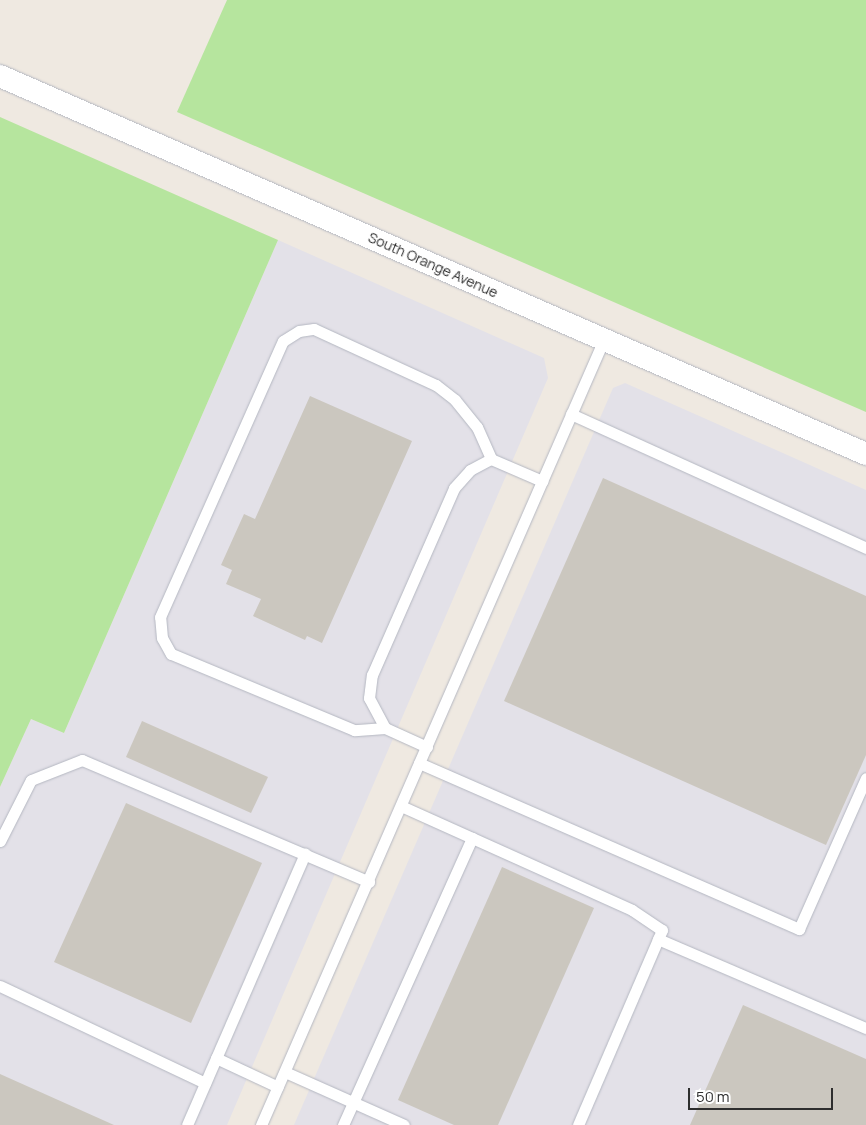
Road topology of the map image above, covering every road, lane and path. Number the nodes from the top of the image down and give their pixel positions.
1 (0, 76) edge
2 (604, 339) junction
3 (571, 414) junction
4 (866, 454) edge
5 (491, 459) junction
6 (542, 480) junction
7 (866, 548) edge
8 (385, 728) junction
9 (427, 747) junction
10 (419, 763) junction
11 (866, 778) edge
12 (401, 806) junction
13 (472, 838) junction
14 (0, 841) edge
15 (305, 854) junction
16 (369, 882) junction
17 (658, 940) junction
18 (0, 986) edge
19 (866, 1028) edge
20 (216, 1058) junction
21 (285, 1072) junction
22 (206, 1083) junction
23 (278, 1087) junction
24 (353, 1102) junction
25 (187, 1125) edge
26 (261, 1125) edge
27 (343, 1125) edge
28 (404, 1125) edge
29 (578, 1125) edge

1 - 2 street, South Orange Avenue
2 - 3 lane
2 - 4 street, South Orange Avenue
3 - 6 lane
3 - 7 lane
5 - 6 lane
5 - 8 lane
5 - 8 lane
6 - 9 lane
8 - 9 lane
9 - 10 lane
10 - 11 lane
10 - 12 lane
12 - 13 lane
12 - 16 lane
13 - 17 lane
13 - 24 lane
14 - 15 lane
15 - 16 lane
15 - 20 lane
16 - 21 lane
17 - 19 lane
17 - 29 lane
18 - 22 lane
20 - 22 lane
20 - 23 lane
21 - 23 lane
21 - 24 lane
22 - 25 lane
23 - 26 lane
24 - 27 lane
24 - 28 lane

